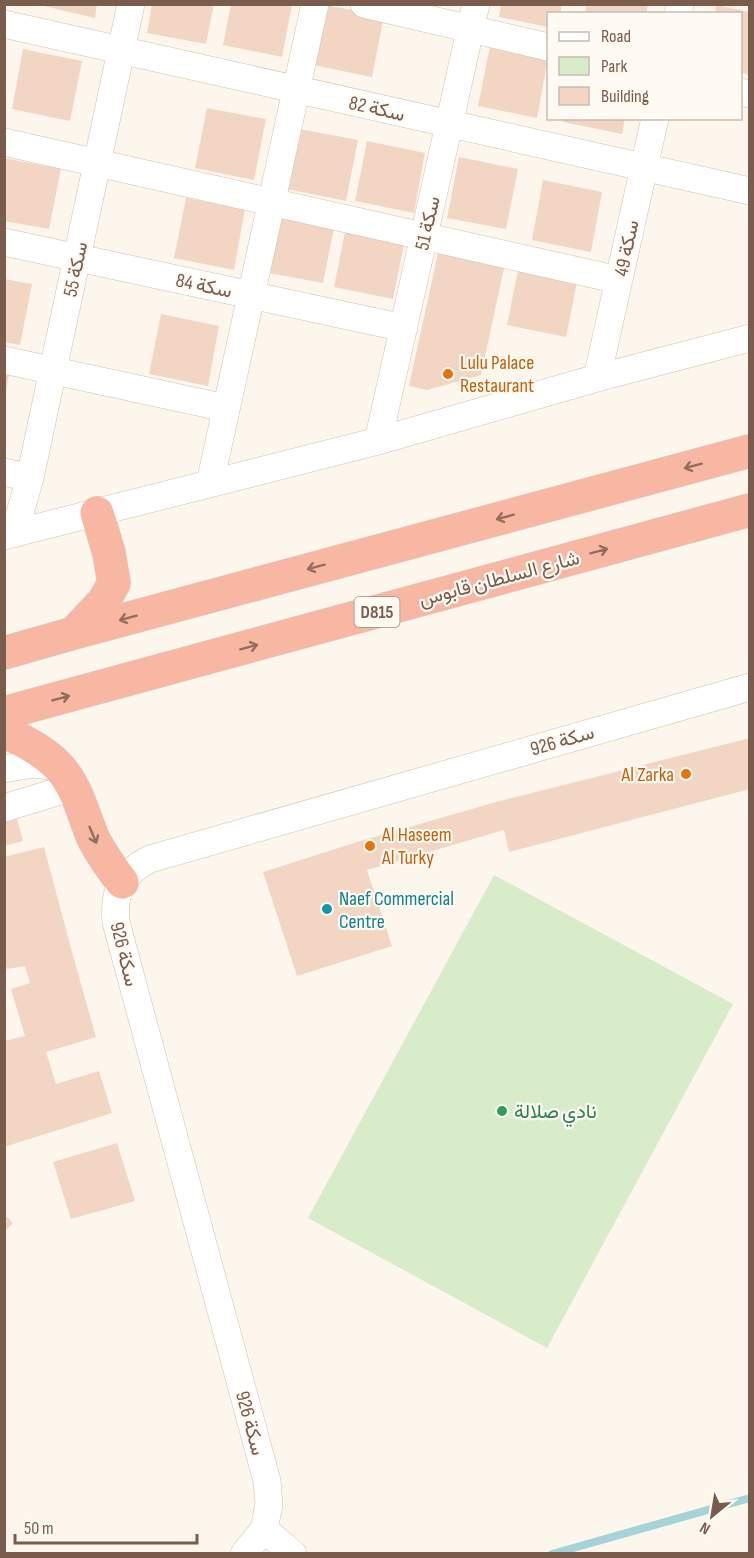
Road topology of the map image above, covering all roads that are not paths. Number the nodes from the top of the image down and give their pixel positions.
1 (131, 4) edge
2 (315, 4) edge
3 (364, 4) edge
4 (474, 17) edge
5 (4, 24) edge
6 (547, 46) edge
7 (122, 50) junction
8 (296, 90) junction
9 (655, 120) edge
10 (450, 124) junction
11 (4, 142) edge
12 (97, 163) junction
13 (644, 167) junction
14 (750, 191) edge
15 (272, 202) junction
16 (424, 236) junction
17 (4, 242) edge
18 (77, 257) junction
19 (619, 280) junction
20 (251, 295) junction
21 (404, 328) junction
22 (750, 338) edge
23 (4, 360) edge
24 (53, 371) junction
25 (597, 378) junction
26 (226, 408) junction
27 (378, 441) junction
28 (750, 451) edge
29 (17, 475) edge
30 (210, 483) junction
31 (750, 510) edge
32 (97, 513) junction
33 (9, 535) edge
34 (74, 633) junction
35 (4, 653) edge
36 (750, 687) edge
37 (4, 713) edge
38 (4, 731) edge
39 (4, 769) edge
40 (66, 777) junction
41 (4, 808) edge
42 (122, 882) junction
43 (264, 1529) junction
44 (243, 1554) edge
45 (293, 1554) edge

1 - 7 street, سكة 55
2 - 8 street
3 - 4 street
4 - 6 street
4 - 10 street, سكة 51
5 - 7 street, سكة 82
7 - 8 street, سكة 82
7 - 12 street, سكة 55
8 - 10 street, سكة 82
8 - 15 street
9 - 13 street, سكة 49
10 - 13 street, سكة 82
10 - 16 street, سكة 51
11 - 12 street
12 - 15 street
12 - 18 street, سكة 55
13 - 14 street, سكة 82
13 - 19 street, سكة 49
15 - 16 street
15 - 20 street
16 - 19 street
16 - 21 street, سكة 51
17 - 18 street, سكة 84
18 - 20 street, سكة 84
18 - 24 street, سكة 55
19 - 25 street, سكة 49
20 - 21 street, سكة 84
20 - 26 street
21 - 27 street, سكة 51
22 - 25 street
23 - 24 street
24 - 26 street
24 - 29 street, سكة 55
25 - 27 street
26 - 30 street
27 - 30 street
28 -> 34 highway
29 - 33 street, سكة 55
30 - 32 street
37 -> 31 highway, شارع السلطان قابوس / D815
32 - 33 street
32 - 34 highway
34 - 35 highway
36 - 42 street, سكة 926
38 - 40 highway
39 - 40 street
40 - 41 street
40 -> 42 highway
42 - 43 street, سكة 926
43 - 44 street
43 - 45 street

